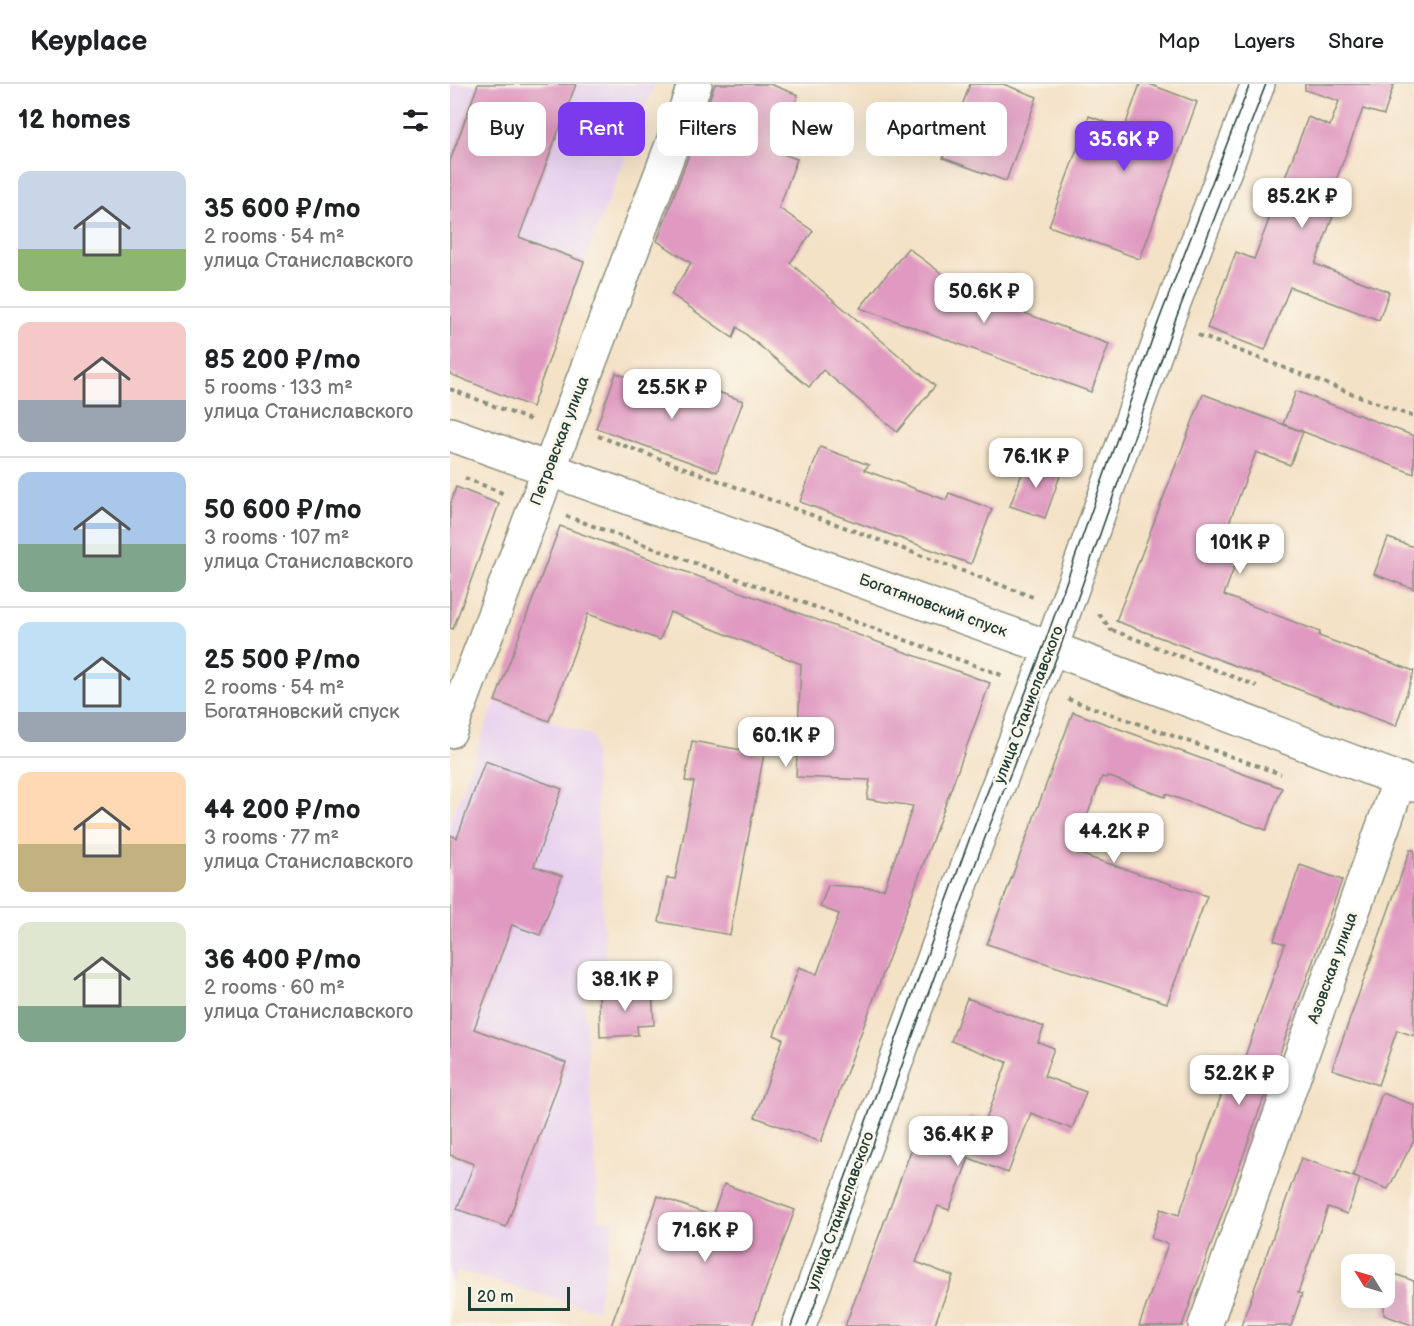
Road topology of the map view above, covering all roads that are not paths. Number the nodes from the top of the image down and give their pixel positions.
1 (695, 84) edge
2 (1258, 84) edge
3 (450, 434) edge
4 (549, 470) junction
5 (1051, 648) junction
6 (450, 731) edge
7 (1407, 782) edge
8 (799, 1326) edge
9 (1205, 1326) edge

1 - 4 street, Петровская улица
2 - 5 street, улица Станиславского
3 - 4 street, Богатяновский спуск
4 - 5 street, Богатяновский спуск
4 - 6 street, Петровская улица
5 - 7 street, Богатяновский спуск
5 - 8 street, улица Станиславского
7 - 9 street, Азовская улица

